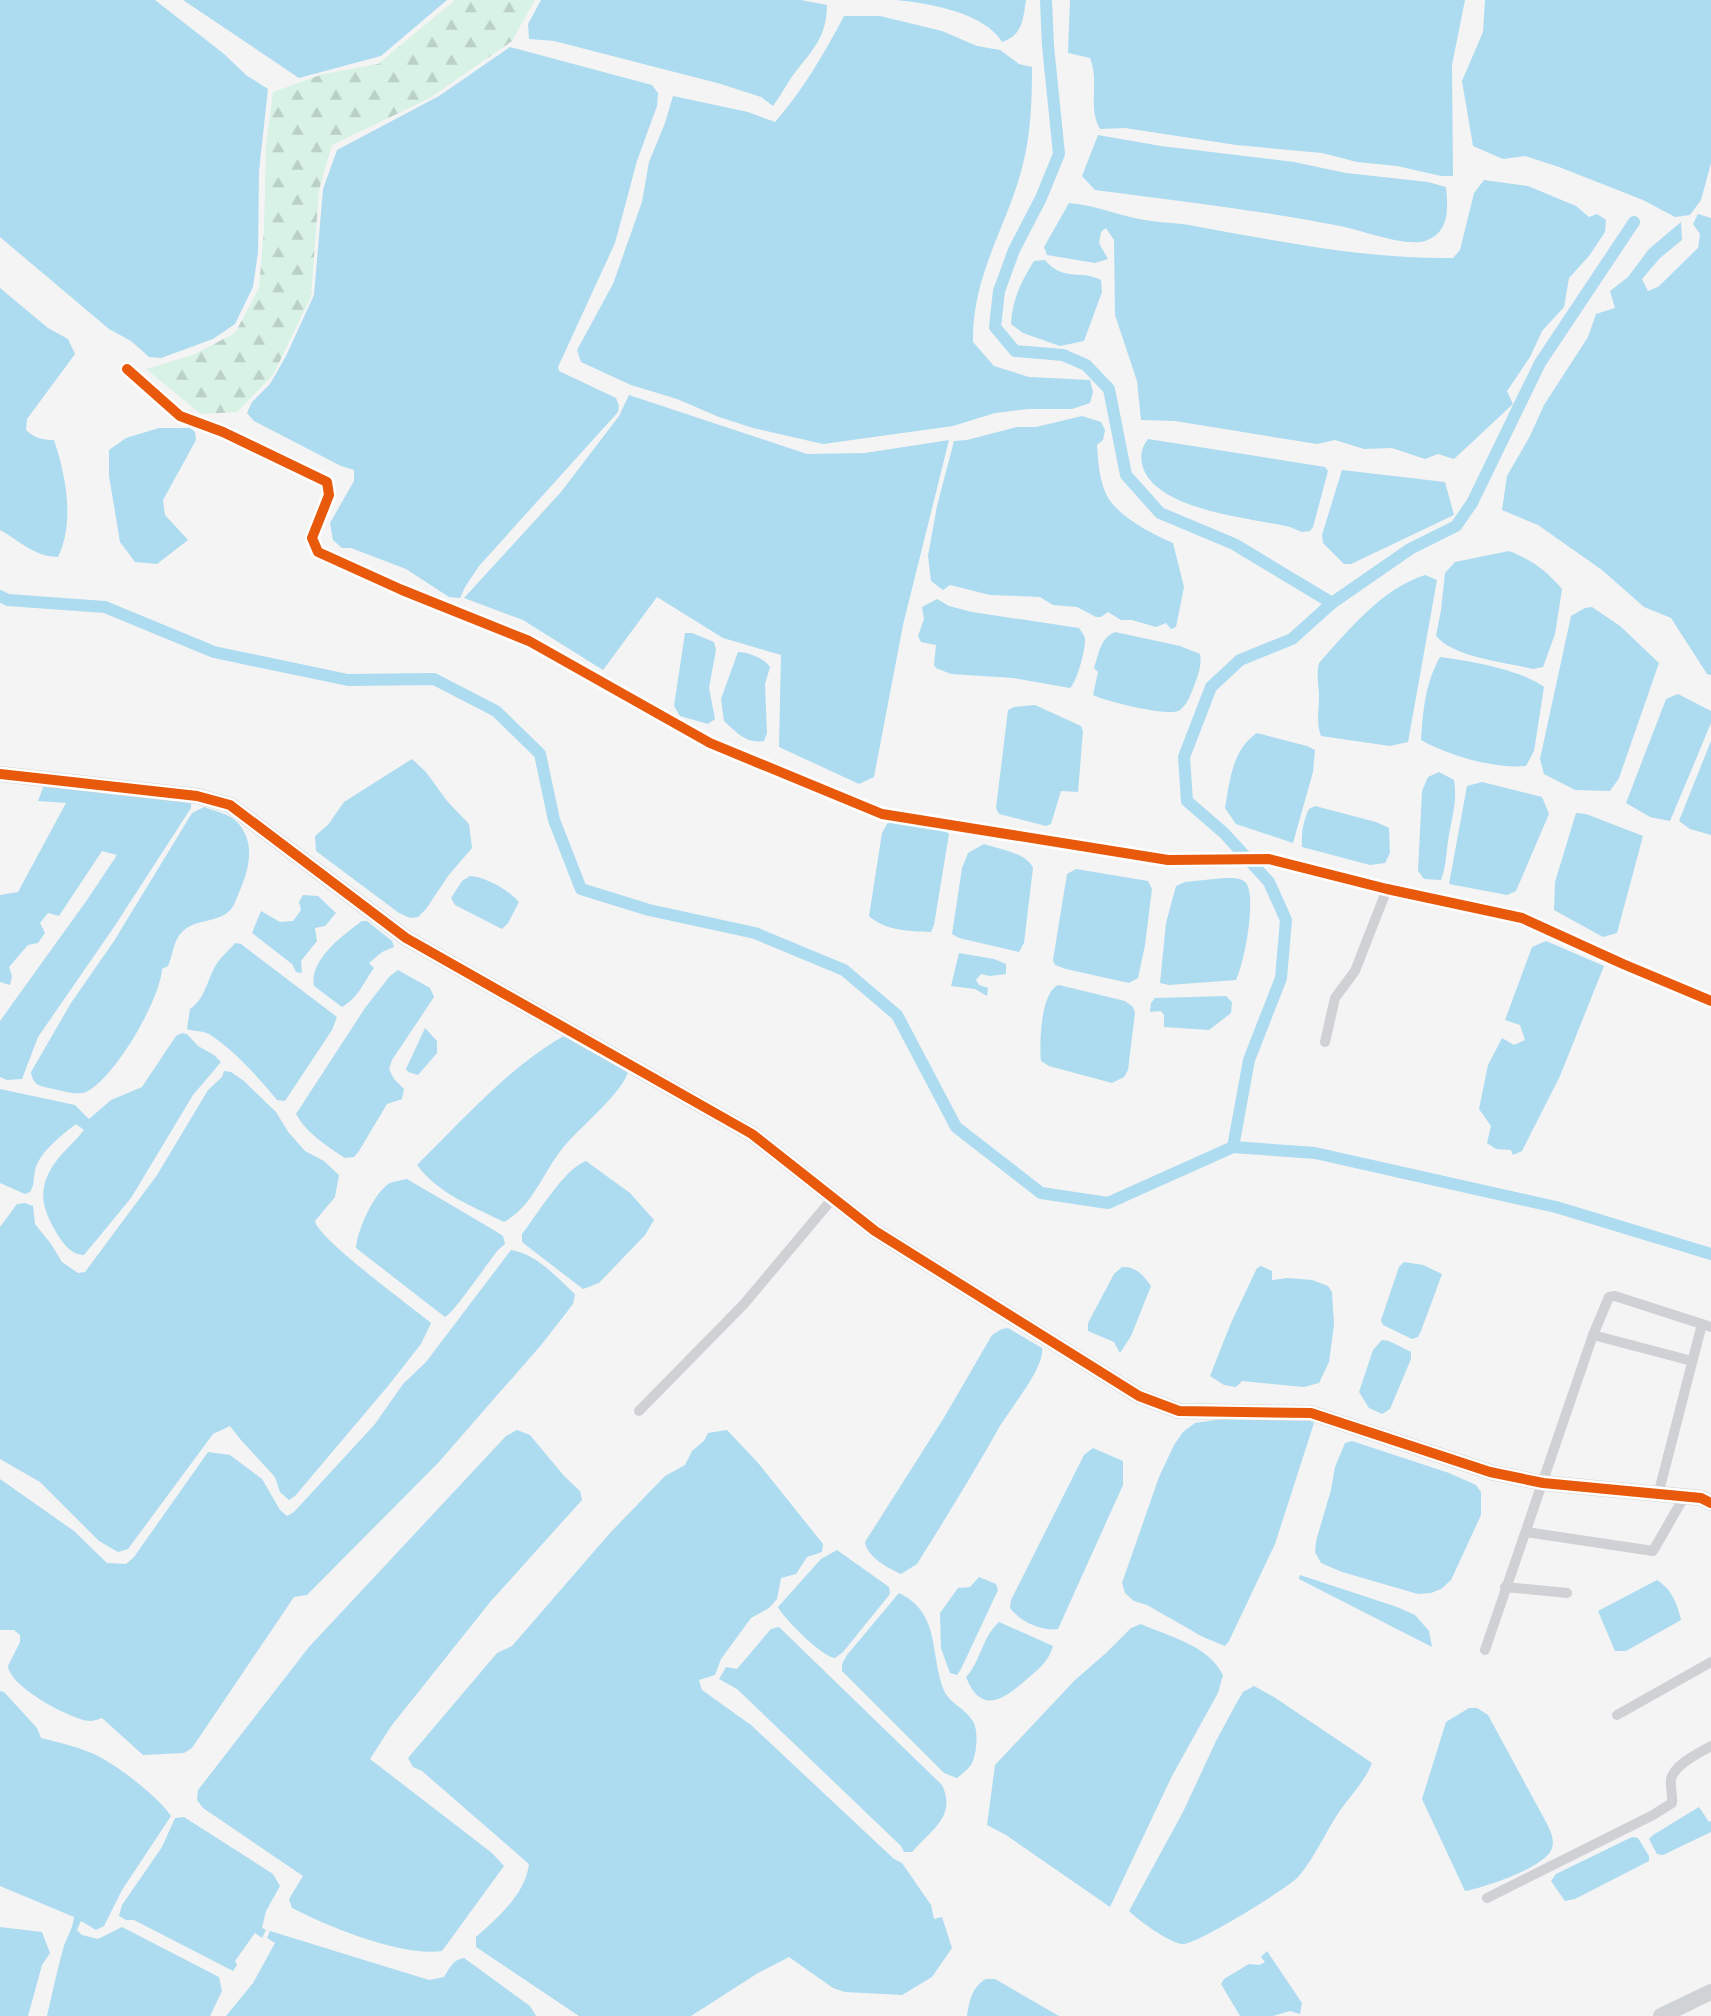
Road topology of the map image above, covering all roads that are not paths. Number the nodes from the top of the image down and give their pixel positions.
1 (127, 369) dead end
2 (0, 774) edge
3 (1387, 889) junction
4 (1711, 1001) edge
5 (1325, 1042) dead end
6 (832, 1198) junction
7 (1706, 1326) edge
8 (1593, 1335) junction
9 (1692, 1361) junction
10 (639, 1411) dead end
11 (1542, 1483) junction
12 (1658, 1496) junction
13 (1684, 1497) junction
14 (1711, 1503) edge
15 (1526, 1532) junction
16 (1506, 1587) junction
17 (1567, 1593) dead end
18 (1485, 1650) dead end
19 (1711, 1662) edge
20 (1618, 1715) dead end
21 (1711, 1746) edge
22 (1487, 1898) dead end
23 (1711, 1992) edge
24 (1661, 2016) edge

1 - 3 street
2 - 6 street
3 - 4 street
3 - 5 street
6 - 10 street
6 - 11 street
7 - 8 street
7 - 9 street
8 - 9 street
8 - 11 street
9 - 12 street
11 - 12 street
11 - 15 street
12 - 13 street
13 - 14 street
13 - 15 street
15 - 16 street
16 - 17 street
16 - 18 street
19 - 20 street
21 - 22 street
23 - 24 street

